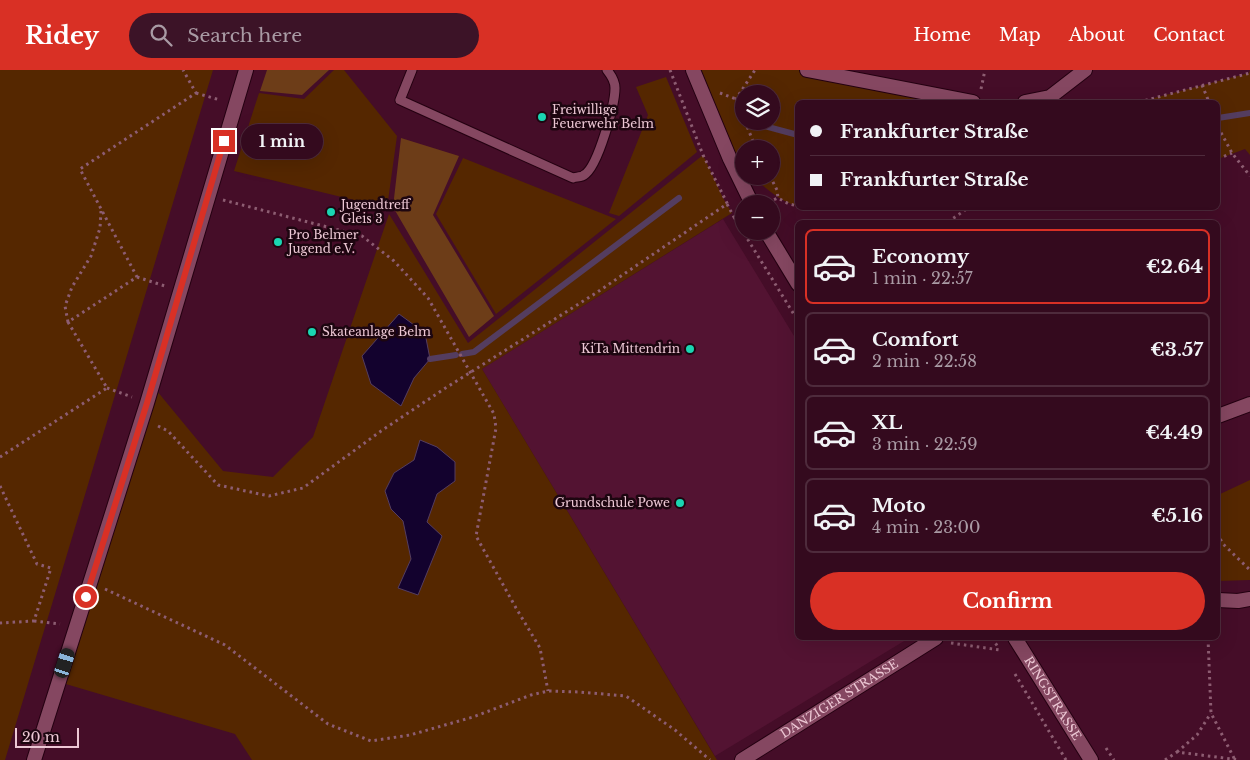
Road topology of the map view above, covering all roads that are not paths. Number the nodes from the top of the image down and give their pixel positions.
1 (246, 70) edge
2 (412, 70) edge
3 (607, 70) edge
4 (693, 70) edge
5 (807, 70) edge
6 (1085, 70) edge
7 (963, 100) edge
8 (1035, 100) edge
9 (748, 195) edge
10 (771, 240) edge
11 (795, 279) edge
12 (1250, 404) edge
13 (1220, 415) edge
14 (1250, 599) edge
15 (1220, 600) edge
16 (933, 640) edge
17 (1016, 640) edge
18 (34, 760) edge
19 (742, 760) edge
20 (1091, 760) edge

1 - 18 street
2 - 3 lane
4 - 9 street
5 - 7 street
6 - 8 street
10 - 11 street
12 - 13 street
14 - 15 street
16 - 19 street, DANZIGER STRASSE
17 - 20 street, RINGSTRASSE

